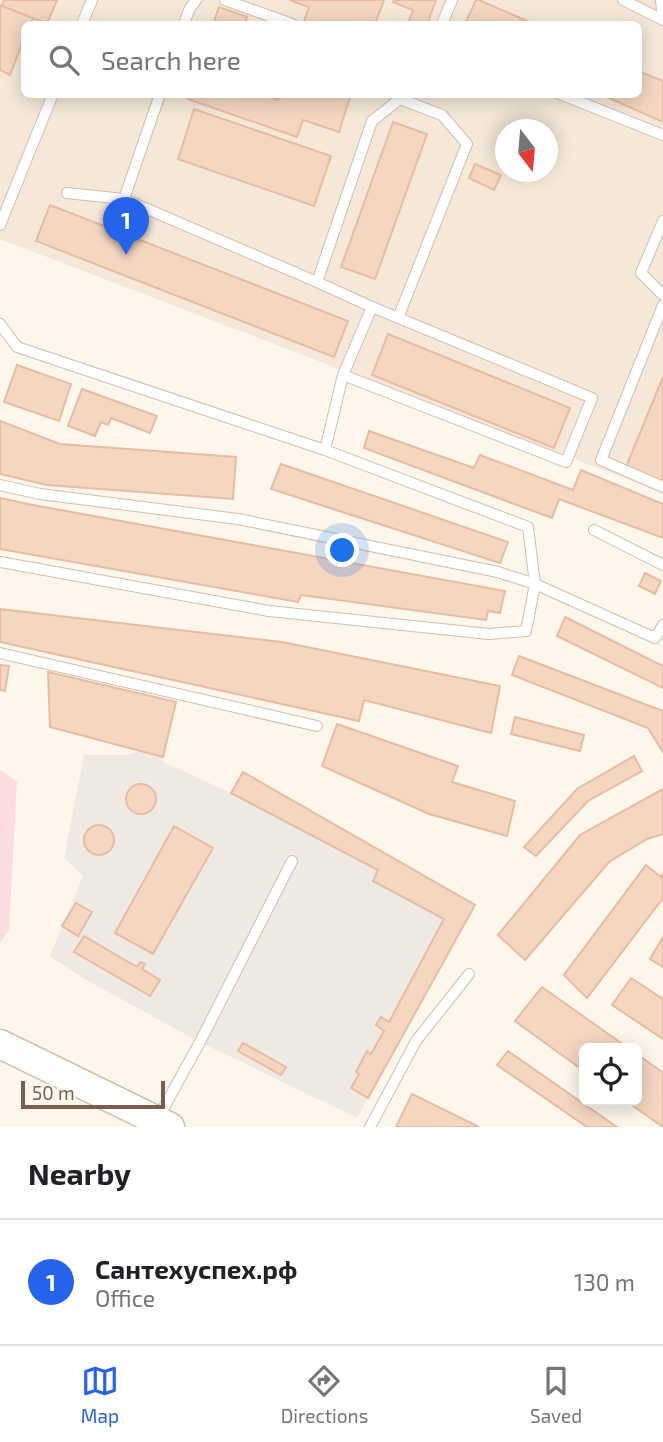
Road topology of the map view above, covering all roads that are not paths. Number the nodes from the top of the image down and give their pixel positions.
1 (92, 0) edge
2 (196, 0) edge
3 (225, 0) edge
4 (452, 0) edge
5 (623, 0) edge
6 (661, 0) edge
7 (663, 20) edge
8 (83, 21) edge
9 (185, 21) edge
10 (284, 21) edge
11 (443, 21) edge
12 (51, 98) edge
13 (159, 98) edge
14 (570, 98) edge
15 (663, 135) edge
16 (66, 193) dead end
17 (124, 199) junction
18 (663, 221) edge
19 (0, 225) edge
20 (317, 282) junction
21 (663, 295) edge
22 (663, 305) edge
23 (372, 307) junction
24 (398, 318) junction
25 (0, 324) edge
26 (344, 375) junction
27 (326, 450) junction
28 (0, 485) edge
29 (663, 487) edge
30 (594, 530) dead end
31 (0, 562) edge
32 (663, 565) edge
33 (535, 584) junction
34 (663, 625) edge
35 (659, 640) edge
36 (0, 653) edge
37 (317, 726) dead end
38 (292, 861) dead end
39 (469, 974) dead end
40 (0, 1044) edge
41 (163, 1124) edge
42 (370, 1127) edge

1 - 8 lane
2 - 9 lane
3 - 10 lane
4 - 11 lane
5 - 7 lane
6 - 7 lane
12 - 19 lane
13 - 17 lane
14 - 15 lane
16 - 17 lane
17 - 20 lane
18 - 21 lane
20 - 23 lane
20 - 24 lane
22 - 29 lane
23 - 24 lane
23 - 26 lane
24 - 26 lane
25 - 27 lane
26 - 27 lane
27 - 33 lane
28 - 33 lane
30 - 32 lane
31 - 33 lane
33 - 35 lane
34 - 35 lane
36 - 37 lane
38 - 41 lane
39 - 42 lane
40 - 41 main road

